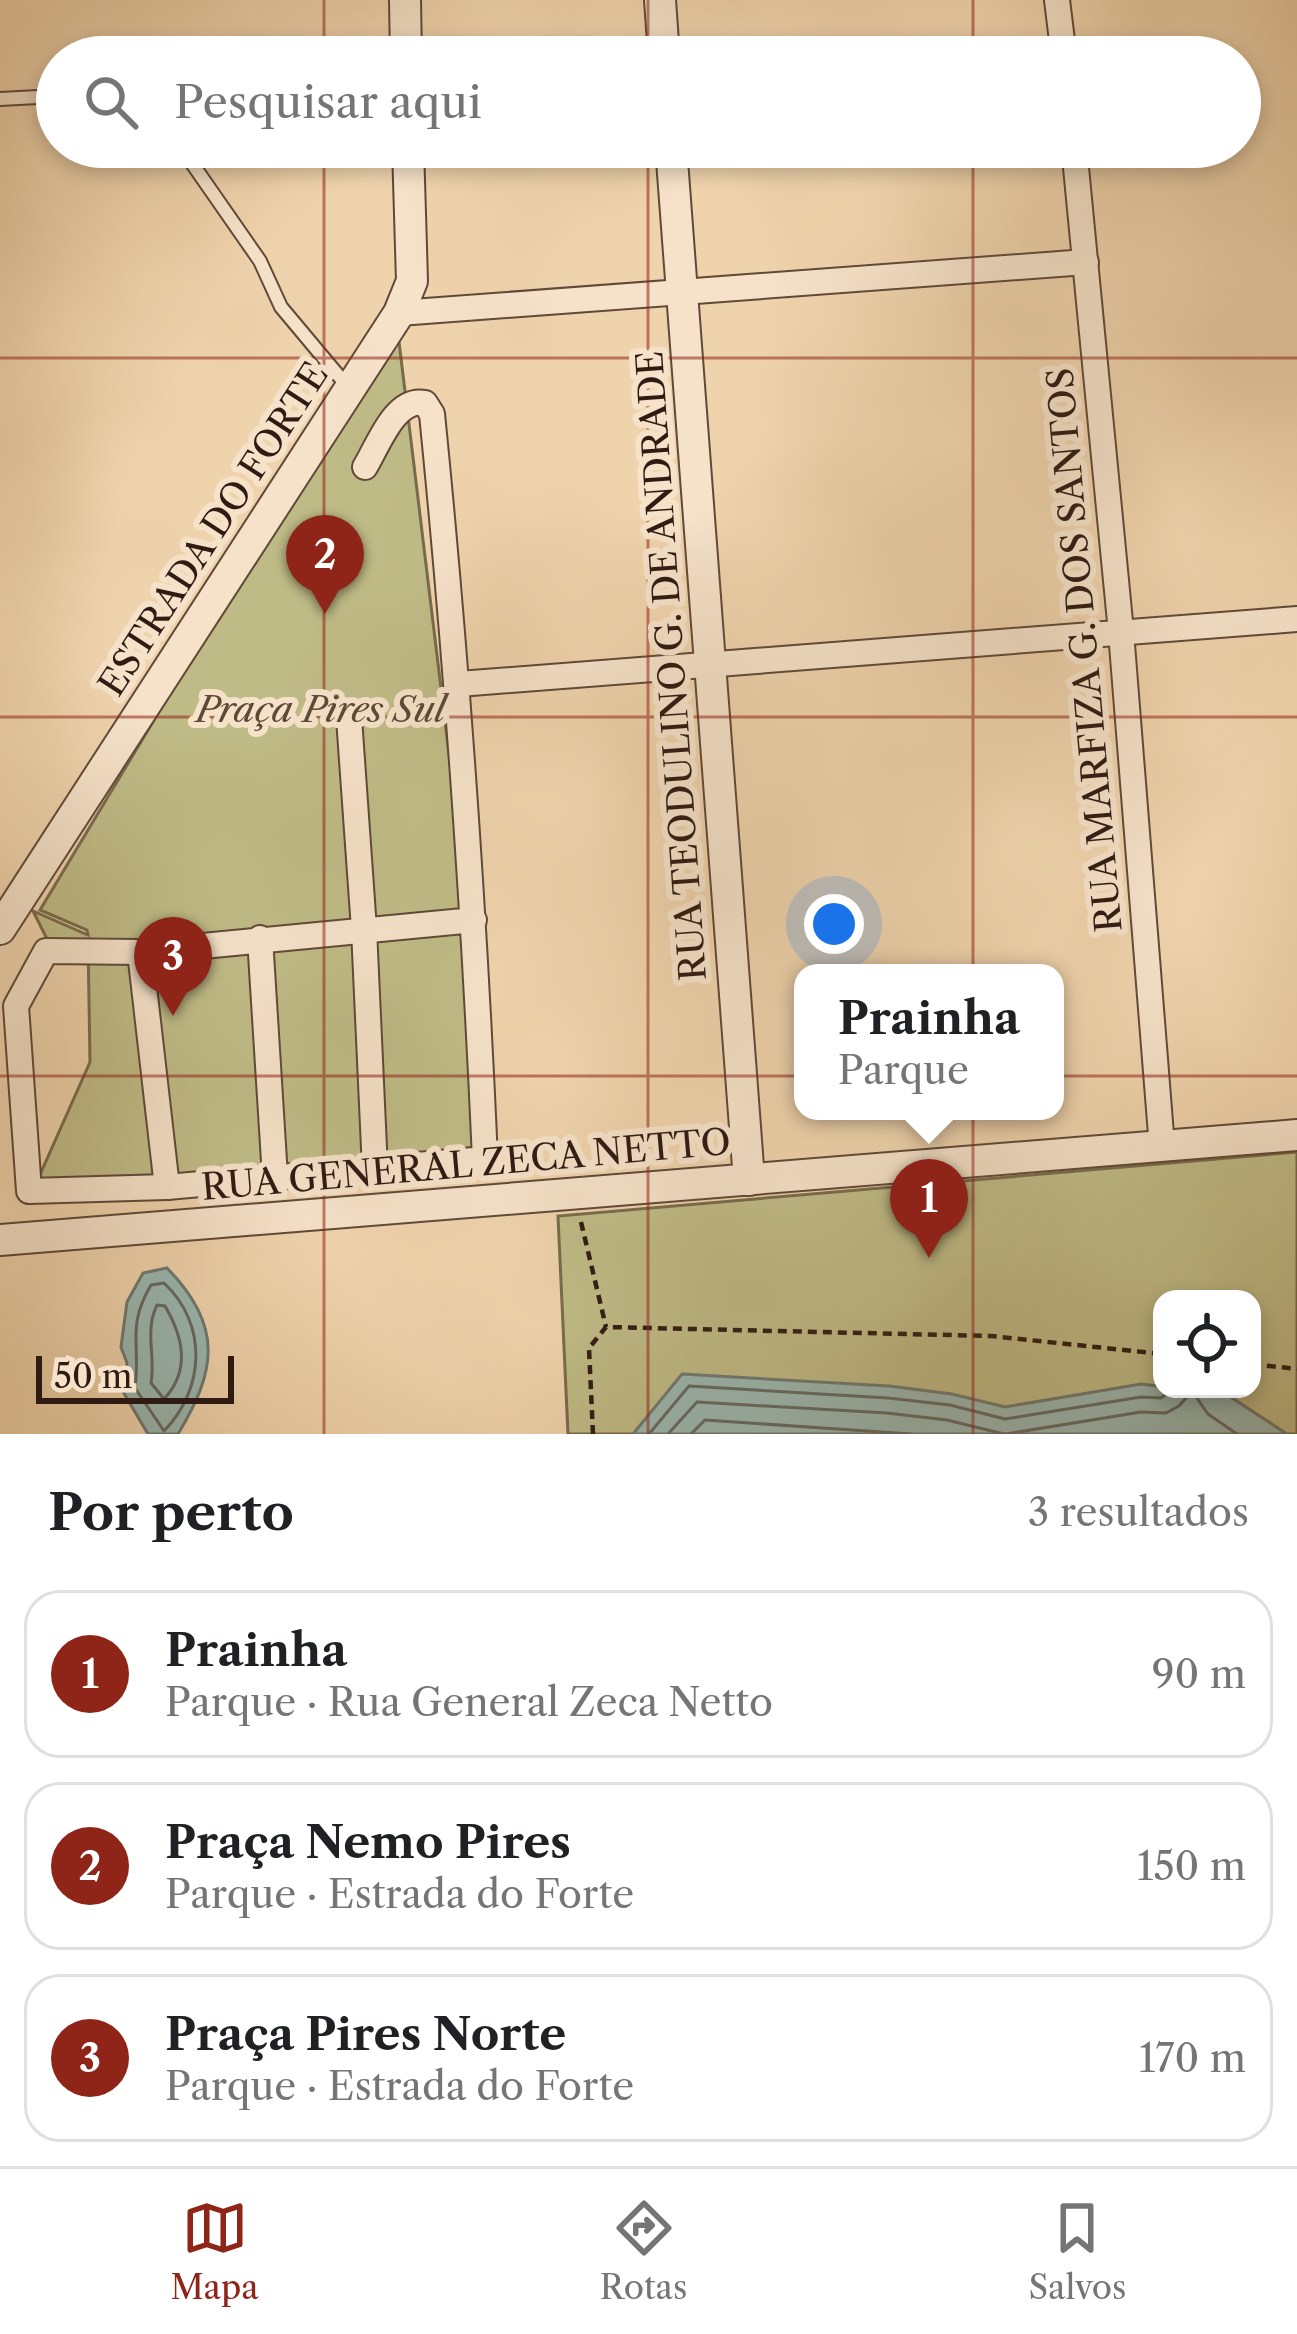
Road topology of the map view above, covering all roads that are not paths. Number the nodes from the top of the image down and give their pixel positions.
1 (405, 0) edge
2 (660, 0) edge
3 (1058, 0) edge
4 (406, 36) edge
5 (663, 36) edge
6 (1062, 36) edge
7 (36, 97) edge
8 (0, 99) edge
9 (195, 168) edge
10 (409, 168) edge
11 (673, 168) edge
12 (1076, 168) edge
13 (1086, 262) junction
14 (682, 292) junction
15 (399, 314) junction
16 (350, 389) junction
17 (365, 467) dead end
18 (1297, 619) edge
19 (1121, 632) junction
20 (710, 664) junction
21 (459, 683) junction
22 (349, 718) dead end
23 (474, 920) junction
24 (0, 929) edge
25 (364, 929) junction
26 (260, 938) junction
27 (140, 952) junction
28 (1297, 1135) edge
29 (1162, 1147) junction
30 (375, 1170) junction
31 (275, 1178) junction
32 (749, 1180) junction
33 (167, 1187) junction
34 (0, 1240) edge

1 - 4 street
2 - 5 street
3 - 6 street
7 - 8 lane
9 - 16 lane
10 - 15 street, ESTRADA DO FORTE
11 - 14 street, RUA TEODULINO G. DE ANDRADE
12 - 13 street, RUA MARFIZA G. DOS SANTOS
13 - 14 street
13 - 19 street, RUA MARFIZA G. DOS SANTOS
14 - 15 street
14 - 20 street, RUA TEODULINO G. DE ANDRADE
15 - 16 street, ESTRADA DO FORTE
16 - 24 street, ESTRADA DO FORTE
17 - 21 street
18 - 19 street
19 - 20 street
19 - 29 street, RUA MARFIZA G. DOS SANTOS
20 - 21 street
20 - 32 street, RUA TEODULINO G. DE ANDRADE
21 - 23 street
22 - 25 street
23 - 25 street
23 - 30 street
25 - 26 street
25 - 30 street
26 - 27 street
26 - 31 street
27 - 33 street
27 - 33 street
28 - 29 street, RUA GENERAL ZECA NETTO
29 - 32 street, RUA GENERAL ZECA NETTO
30 - 31 street
31 - 33 street
32 - 34 street, RUA GENERAL ZECA NETTO

